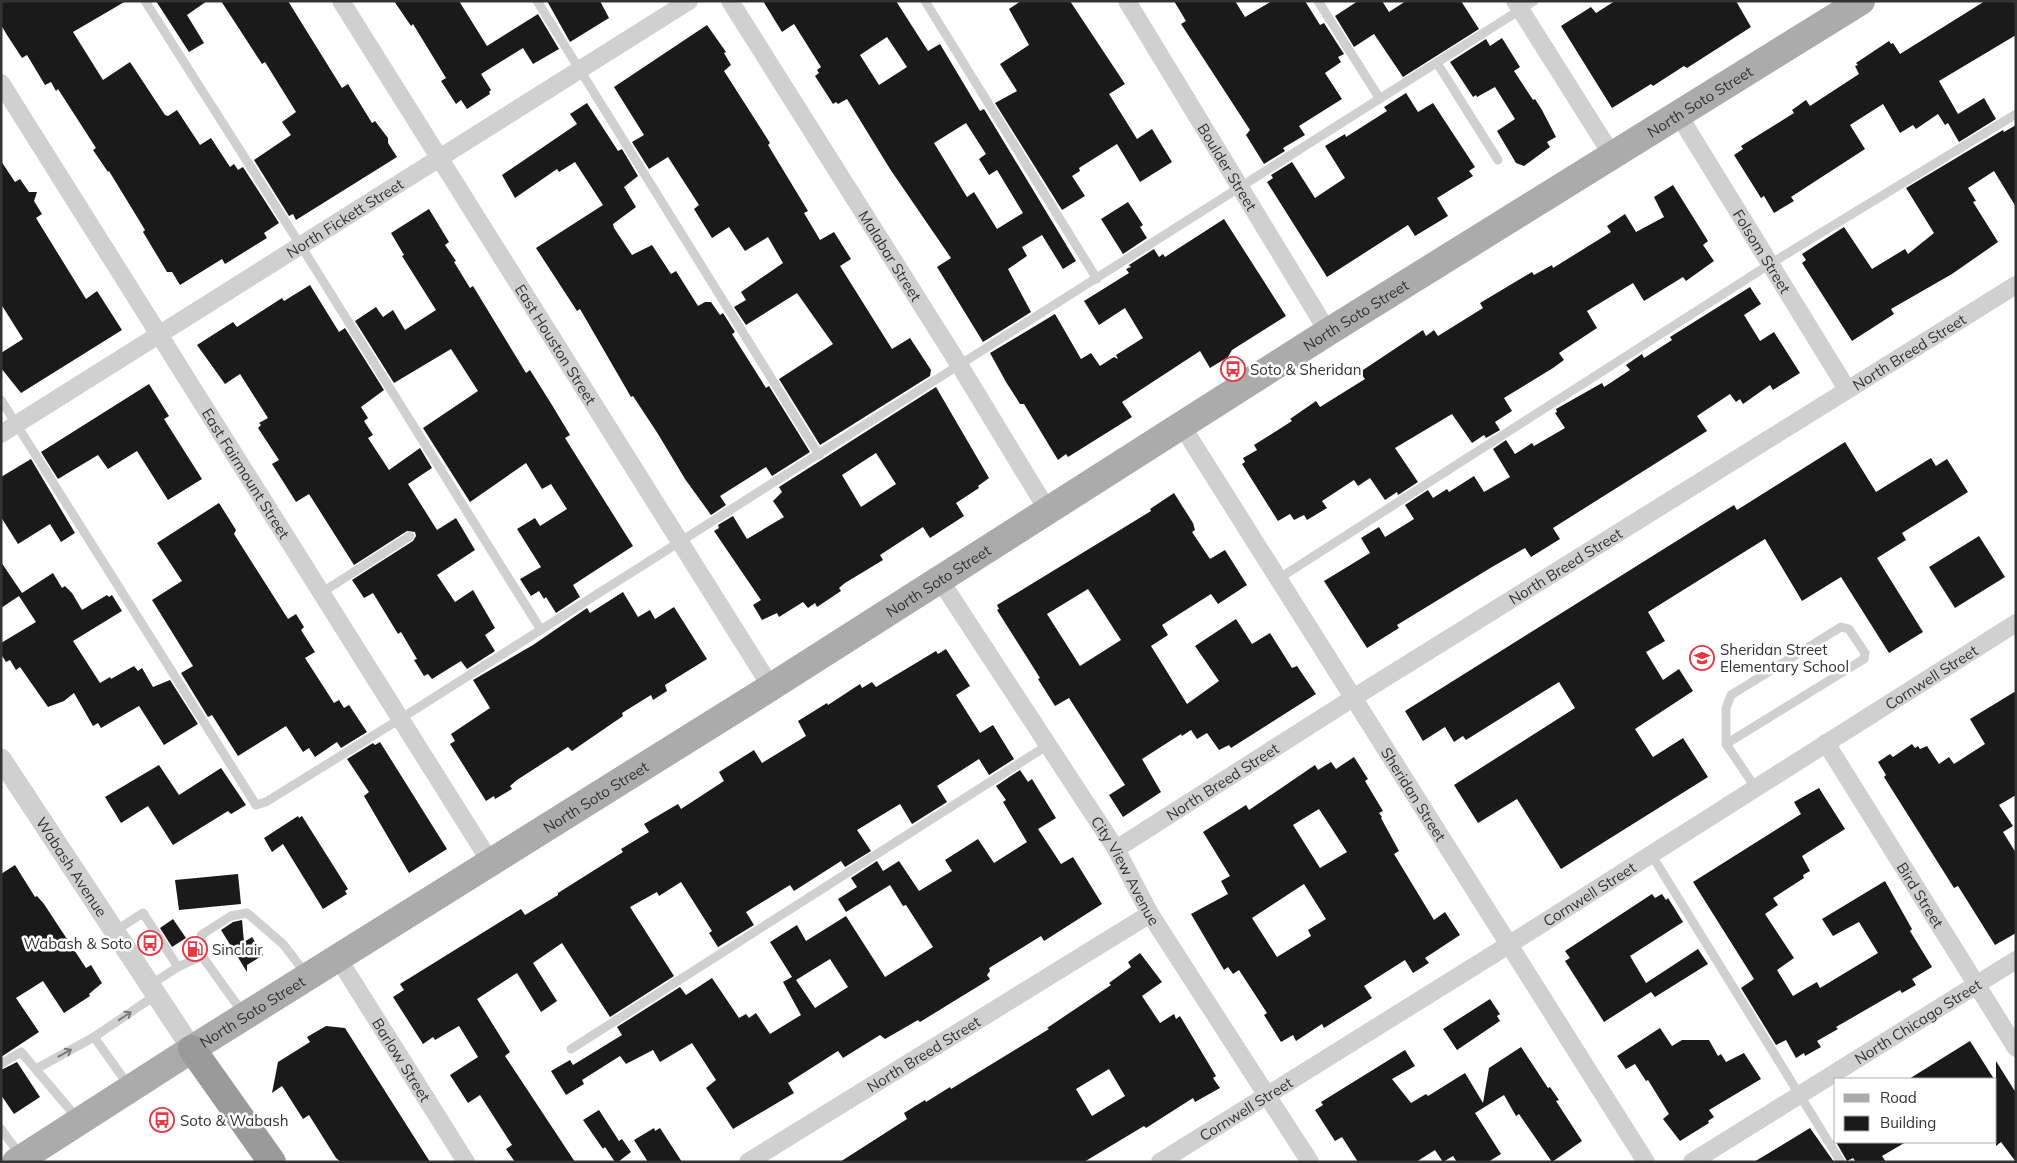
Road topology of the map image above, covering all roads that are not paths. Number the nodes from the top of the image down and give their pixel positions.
1 (145, 1) edge
2 (341, 1) edge
3 (537, 1) edge
4 (689, 1) edge
5 (730, 1) edge
6 (925, 1) edge
7 (1127, 1) edge
8 (1318, 1) edge
9 (1861, 1) edge
10 (1523, 4) edge
11 (1437, 63) junction
12 (581, 69) junction
13 (1, 83) edge
14 (1380, 99) junction
15 (1678, 114) junction
16 (2016, 114) edge
17 (1612, 155) junction
18 (439, 158) junction
19 (1498, 160) dead end
20 (1240, 188) junction
21 (301, 246) junction
22 (1770, 264) junction
23 (1097, 279) junction
24 (2016, 285) edge
25 (1328, 332) junction
26 (160, 336) junction
27 (960, 366) junction
28 (1847, 389) junction
29 (1, 400) edge
30 (17, 424) junction
31 (1182, 426) junction
32 (1, 434) edge
33 (819, 455) junction
34 (1048, 511) junction
35 (410, 536) dead end
36 (680, 542) junction
37 (940, 580) junction
38 (1278, 580) junction
39 (321, 594) junction
40 (2016, 623) edge
41 (541, 630) junction
42 (770, 687) junction
43 (1353, 698) junction
44 (400, 719) junction
45 (1826, 743) junction
46 (1726, 744) junction
47 (1048, 745) junction
48 (1, 759) edge
49 (1755, 787) junction
50 (1116, 848) junction
51 (1651, 854) junction
52 (491, 863) junction
53 (1150, 914) junction
54 (115, 931) junction
55 (1510, 944) junction
56 (202, 956) junction
57 (338, 958) junction
58 (2016, 960) edge
59 (178, 967) junction
60 (307, 977) junction
61 (1977, 985) junction
62 (153, 990) junction
63 (245, 1016) junction
64 (94, 1037) junction
65 (2016, 1048) edge
66 (192, 1049) junction
67 (571, 1049) dead end
68 (1, 1064) edge
69 (36, 1069) junction
70 (130, 1088) junction
71 (1268, 1094) junction
72 (1800, 1095) junction
73 (79, 1121) junction
74 (1, 1129) edge
75 (19, 1160) edge
76 (272, 1162) edge
77 (466, 1162) edge
78 (748, 1162) edge
79 (1160, 1162) edge
80 (1310, 1162) edge
81 (1646, 1162) edge
82 (1692, 1162) edge
83 (1841, 1162) edge

1 - 21 lane
2 - 18 street, East Houston Street
3 - 12 lane
4 - 12 street, North Fickett Street
5 - 27 street, Malabar Street
6 - 23 lane
7 - 20 street, Boulder Street
8 - 14 lane
9 - 15 main road, North Soto Street
10 - 11 lane
10 - 17 street
11 - 14 lane
11 - 19 lane
12 - 18 street, North Fickett Street
12 - 33 lane
13 - 26 street, East Fairmount Street
14 - 20 lane
15 - 17 main road, North Soto Street
15 - 22 street, Folsom Street
16 - 22 lane
17 - 25 main road, North Soto Street
18 - 21 street, North Fickett Street
18 - 36 street, East Houston Street
20 - 23 lane
20 - 25 street, Boulder Street
21 - 26 street, North Fickett Street
21 - 41 lane
22 - 28 street, Folsom Street
22 - 38 lane
23 - 27 lane
24 - 28 street, North Breed Street
25 - 31 main road, North Soto Street
26 - 30 street, North Fickett Street
26 - 39 street, East Fairmount Street
27 - 33 lane
27 - 34 street, Malabar Street
28 - 43 street, North Breed Street
29 - 30 lane
30 - 32 street, North Fickett Street
30 - 44 lane
31 - 34 main road, North Soto Street
31 - 38 street, Sheridan Street
33 - 36 lane
34 - 37 main road, North Soto Street
35 - 39 lane
36 - 41 lane
36 - 42 street, East Houston Street
37 - 42 main road, North Soto Street
37 - 47 street, City View Avenue
38 - 43 street, Sheridan Street
39 - 44 street, East Fairmount Street
40 - 45 street, Cornwell Street
41 - 44 lane
42 - 52 main road, North Soto Street
43 - 50 street, North Breed Street
43 - 55 street, Sheridan Street
44 - 52 street, East Fairmount Street
45 - 49 street, Cornwell Street
45 - 61 street, Bird Street
46 - 46 lane
46 - 49 lane
47 - 50 street, City View Avenue
47 - 67 lane
48 - 54 street, Wabash Avenue
49 - 51 street, Cornwell Street
50 - 53 street, City View Avenue
51 - 55 street, Cornwell Street
51 - 72 lane
52 - 57 main road, North Soto Street
53 - 71 street, City View Avenue
53 - 78 street, North Breed Street
54 - 59 lane
54 - 62 street, Wabash Avenue
55 - 71 street, Cornwell Street
55 - 81 street, Sheridan Street
56 - 59 lane
56 - 60 lane
56 - 63 lane
57 - 60 main road, North Soto Street
57 - 77 street, Barlow Street
58 - 61 street, North Chicago Street
59 - 62 lane
60 - 63 main road, North Soto Street
61 - 65 street, Bird Street
61 - 72 street, North Chicago Street
64 -> 62 lane
62 - 66 street, Wabash Avenue
63 - 66 main road, North Soto Street
69 -> 64 lane
64 - 70 lane
66 - 70 main road, North Soto Street
66 - 76 highway
68 - 69 lane
69 - 73 lane
70 - 73 main road, North Soto Street
71 - 79 street, Cornwell Street
71 - 80 street, City View Avenue
72 - 82 street, North Chicago Street
72 - 83 lane
73 - 75 main road, North Soto Street
74 - 75 lane

